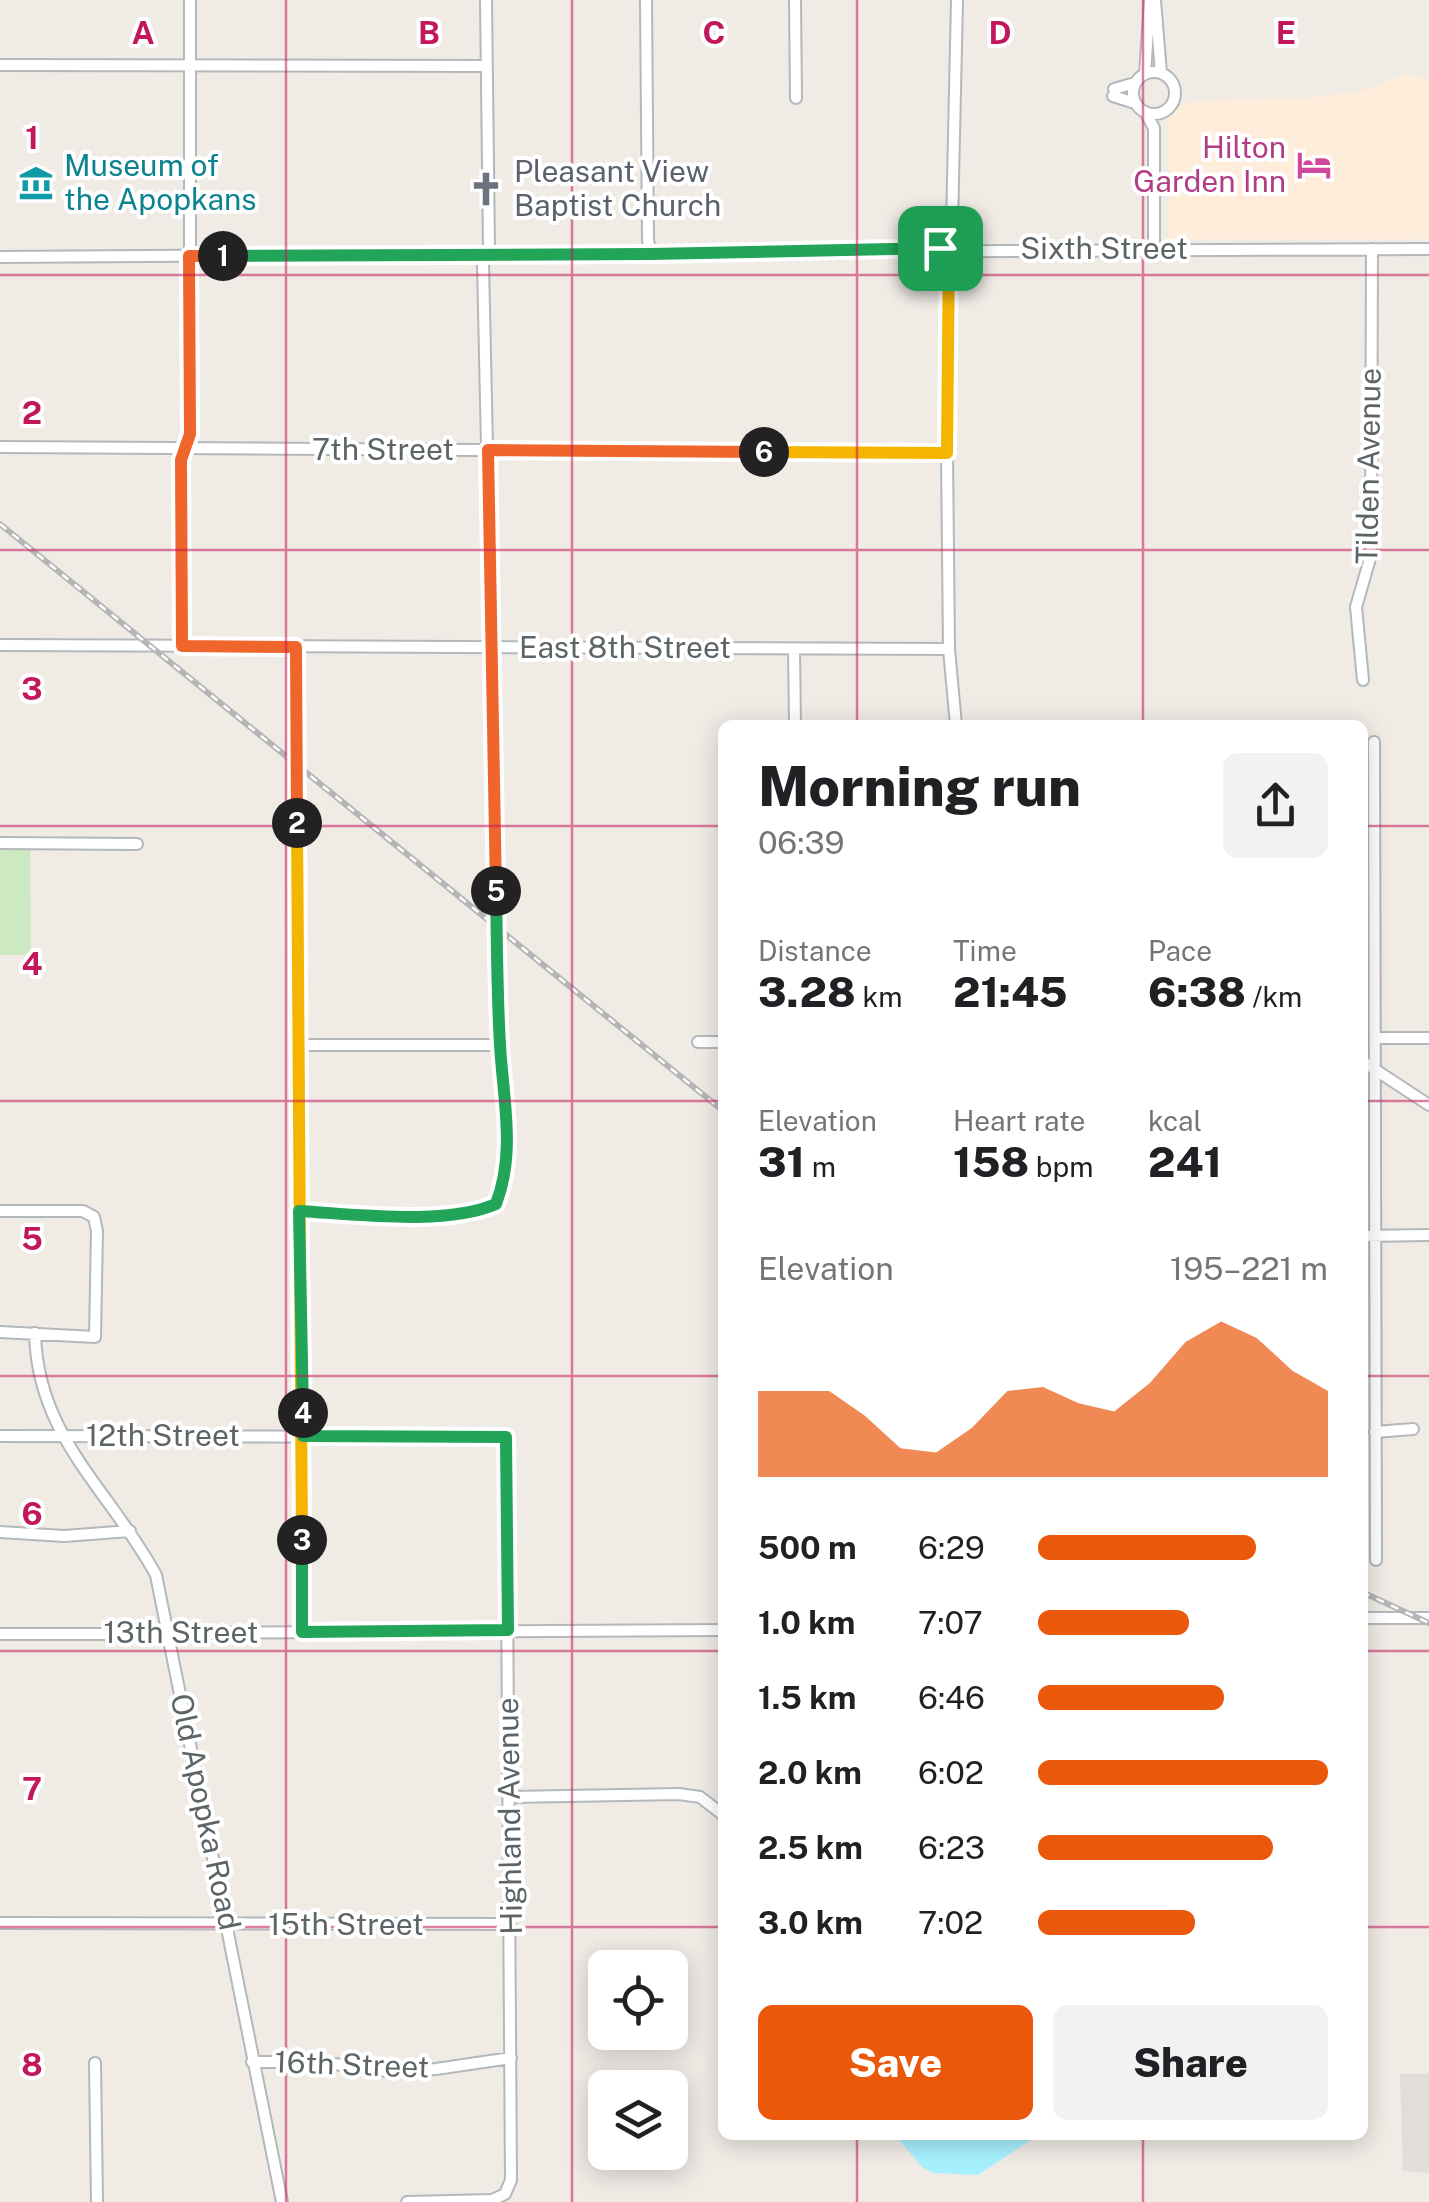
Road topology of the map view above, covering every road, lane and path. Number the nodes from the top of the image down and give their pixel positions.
1 (190, 0) edge
2 (486, 0) edge
3 (646, 0) edge
4 (796, 0) edge
5 (957, 0) edge
6 (1153, 0) edge
7 (0, 65) edge
8 (190, 66) junction
9 (487, 66) junction
10 (1162, 73) junction
11 (1144, 74) junction
12 (1135, 83) junction
13 (796, 98) dead end
14 (1135, 103) junction
15 (1165, 110) junction
16 (1145, 112) junction
17 (1154, 128) junction
18 (949, 248) junction
19 (1154, 249) junction
20 (1372, 249) junction
21 (1429, 249) edge
22 (651, 254) junction
23 (486, 255) junction
24 (189, 256) junction
25 (0, 257) edge
26 (0, 447) edge
27 (184, 449) junction
28 (488, 450) junction
29 (947, 453) junction
30 (0, 645) edge
31 (182, 646) junction
32 (296, 647) junction
33 (493, 648) junction
34 (949, 648) junction
35 (794, 649) junction
36 (1364, 680) dead end
37 (796, 720) edge
38 (956, 720) edge
39 (1374, 742) dead end
40 (0, 843) edge
41 (137, 844) dead end
42 (1376, 884) junction
43 (1368, 885) edge
44 (1375, 1038) junction
45 (1429, 1038) edge
46 (698, 1042) dead end
47 (718, 1042) edge
48 (298, 1045) junction
49 (500, 1045) junction
50 (1368, 1065) edge
51 (1373, 1068) junction
52 (1429, 1104) edge
53 (299, 1211) junction
54 (0, 1212) edge
55 (1429, 1235) edge
56 (1368, 1236) edge
57 (1375, 1236) junction
58 (0, 1332) edge
59 (36, 1333) junction
60 (1413, 1429) dead end
61 (1375, 1432) junction
62 (0, 1436) edge
63 (61, 1436) junction
64 (303, 1436) junction
65 (506, 1437) joint
66 (130, 1531) junction
67 (0, 1532) edge
68 (1376, 1560) dead end
69 (1368, 1618) edge
70 (1429, 1618) edge
71 (508, 1630) junction
72 (718, 1630) edge
73 (302, 1632) junction
74 (168, 1633) junction
75 (0, 1634) edge
76 (510, 1796) junction
77 (718, 1811) edge
78 (0, 1923) edge
79 (229, 1926) junction
80 (511, 1927) junction
81 (510, 2058) junction
82 (252, 2062) junction
83 (94, 2063) dead end
84 (97, 2202) edge
85 (282, 2202) edge
86 (407, 2202) edge

1 - 8 street
2 - 9 street
3 - 22 street
4 - 13 street
5 - 18 street
6 - 10 street
6 - 11 street
7 - 8 street
8 - 9 street
8 - 24 street
9 - 23 street
10 - 11 street
10 - 15 street
11 - 12 street
12 - 14 street
12 - 14 street
14 - 16 street
15 - 16 street
15 - 17 street
16 - 17 street
17 - 19 street
18 - 19 street, Sixth Street
18 - 22 street, Sixth Street
18 - 29 street
19 - 20 street, Sixth Street
20 - 21 street, Sixth Street
20 - 36 street, Tilden Avenue
22 - 23 street, Sixth Street
23 - 24 street, Sixth Street
23 - 28 street
24 - 25 street, Sixth Street
24 - 27 street
26 - 27 street, 7th Street
27 - 28 street, 7th Street
27 - 31 street
28 - 29 street, 7th Street
28 - 33 street
29 - 34 street
30 - 31 street, East 8th Street
31 - 32 street, East 8th Street
32 - 33 street, East 8th Street
32 - 48 street
33 - 35 street, East 8th Street
33 - 49 street
34 - 35 street, East 8th Street
34 - 38 street
35 - 37 street
39 - 42 street
40 - 41 street
42 - 43 street
42 - 44 street
44 - 45 street
44 - 51 street
46 - 47 street
48 - 49 street
48 - 53 street
49 - 53 street
50 - 51 street
51 - 52 street
51 - 57 street
53 - 64 street
54 - 59 street
55 - 57 street
56 - 57 street
57 - 61 street
58 - 59 street
59 - 63 street, Old Apopka Road
60 - 61 street
61 - 68 street
62 - 63 street, 12th Street
63 - 64 street, 12th Street
63 - 66 street, Old Apopka Road
64 - 65 street, 12th Street
64 - 73 street
65 - 71 street, Highland Avenue
66 - 67 street
66 - 74 street, Old Apopka Road
69 - 70 street
71 - 72 street, 13th Street
71 - 73 street, 13th Street
71 - 76 street, Highland Avenue
73 - 74 street, 13th Street
74 - 75 street, 13th Street
74 - 79 street, Old Apopka Road
76 - 77 street
76 - 80 street, Highland Avenue
78 - 79 street, 15th Street
79 - 80 street, 15th Street
79 - 82 street, Old Apopka Road
80 - 81 street, Highland Avenue
81 - 82 street, 16th Street
81 - 86 street, Highland Avenue
82 - 85 street, Old Apopka Road
83 - 84 street

